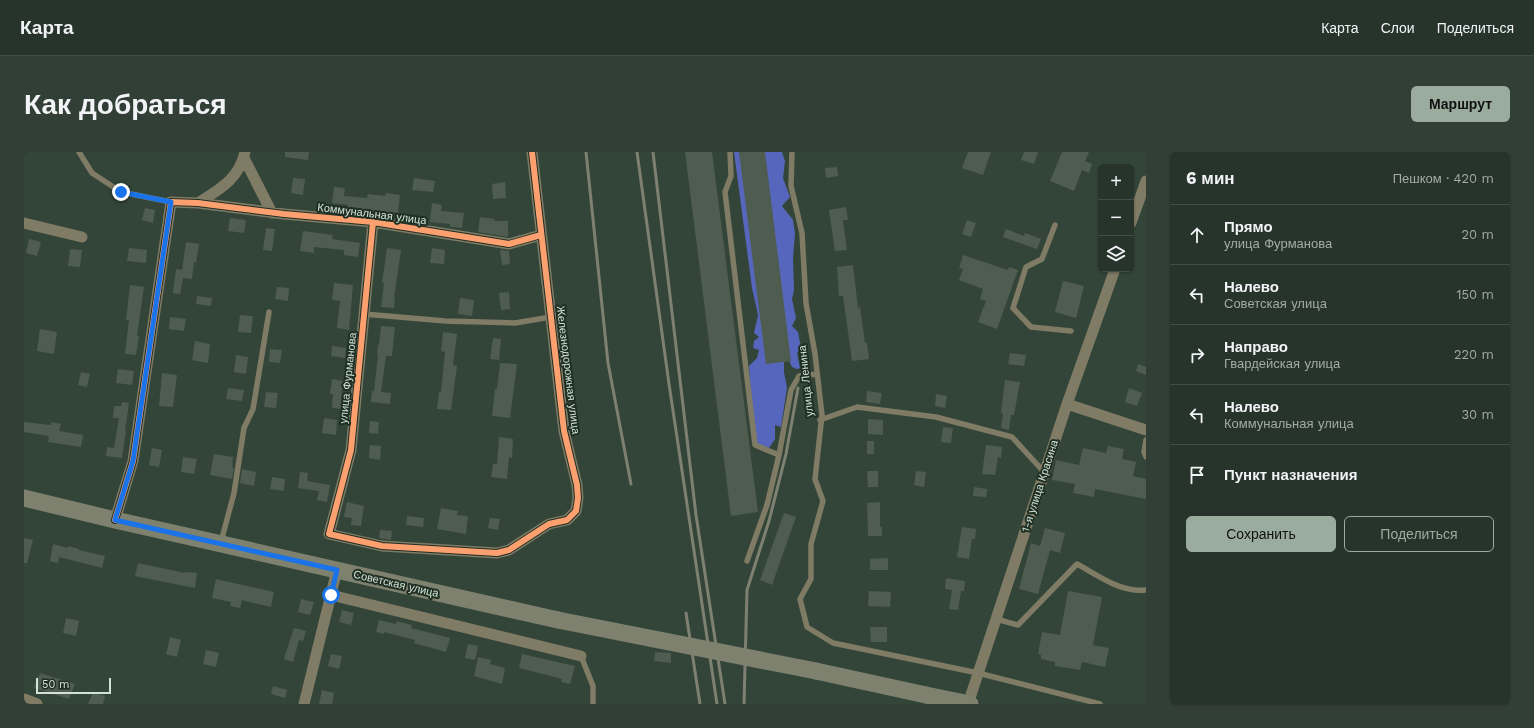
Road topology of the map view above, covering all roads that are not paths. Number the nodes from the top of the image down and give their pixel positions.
1 (79, 152) edge
2 (532, 152) edge
3 (730, 152) edge
4 (792, 152) edge
5 (244, 155) edge
6 (1146, 181) edge
7 (171, 202) junction
8 (198, 203) junction
9 (272, 213) junction
10 (1134, 215) edge
11 (373, 222) junction
12 (24, 223) edge
13 (1055, 225) dead end
14 (541, 235) junction
15 (82, 237) dead end
16 (1114, 272) edge
17 (269, 312) dead end
18 (364, 314) junction
19 (551, 318) junction
20 (1071, 331) dead end
21 (817, 374) junction
22 (1067, 404) junction
23 (820, 420) junction
24 (1146, 430) edge
25 (1146, 440) edge
26 (779, 455) junction
27 (1146, 457) edge
28 (1044, 473) junction
29 (24, 498) edge
30 (115, 520) junction
31 (221, 544) junction
32 (509, 550) joint
33 (747, 561) dead end
34 (337, 570) junction
35 (1146, 590) edge
36 (331, 595) junction
37 (996, 619) junction
38 (581, 656) joint
39 (978, 673) junction
40 (24, 700) edge
41 (37, 704) edge
42 (304, 704) edge
43 (593, 704) edge
44 (969, 704) edge
45 (1100, 704) edge

1 - 7 lane
2 - 14 street, Железнодорожная улица
3 - 26 lane
4 - 21 lane, улица Ленина
5 - 8 street
5 - 9 street
6 - 10 street
7 - 8 street, Коммунальная улица
7 - 30 street
8 - 9 street, Коммунальная улица
9 - 11 street, Коммунальная улица
11 - 14 street, Коммунальная улица
11 - 18 street, улица Фурманова
12 - 15 street
13 - 20 lane
14 - 19 street, Железнодорожная улица
16 - 22 street, 1-я улица Красина
17 - 31 lane
18 - 19 lane
18 - 32 street, улица Фурманова
19 - 32 street, Железнодорожная улица
21 - 23 lane, улица Ленина
21 - 26 lane
22 - 24 street
22 - 28 street, 1-я улица Красина
23 - 28 lane
23 - 39 lane, улица Ленина
25 - 27 lane
26 - 33 lane
28 - 37 street, 1-я улица Красина
29 - 30 main road, Советская улица
30 - 31 main road, Советская улица
31 - 34 main road, Советская улица
34 - 36 street
34 - 44 main road, Советская улица, bridge
35 - 37 lane
36 - 38 street
36 - 42 street
37 - 39 street, 1-я улица Красина
38 - 43 lane
39 - 44 street, 1-я улица Красина
39 - 45 lane
40 - 41 street

